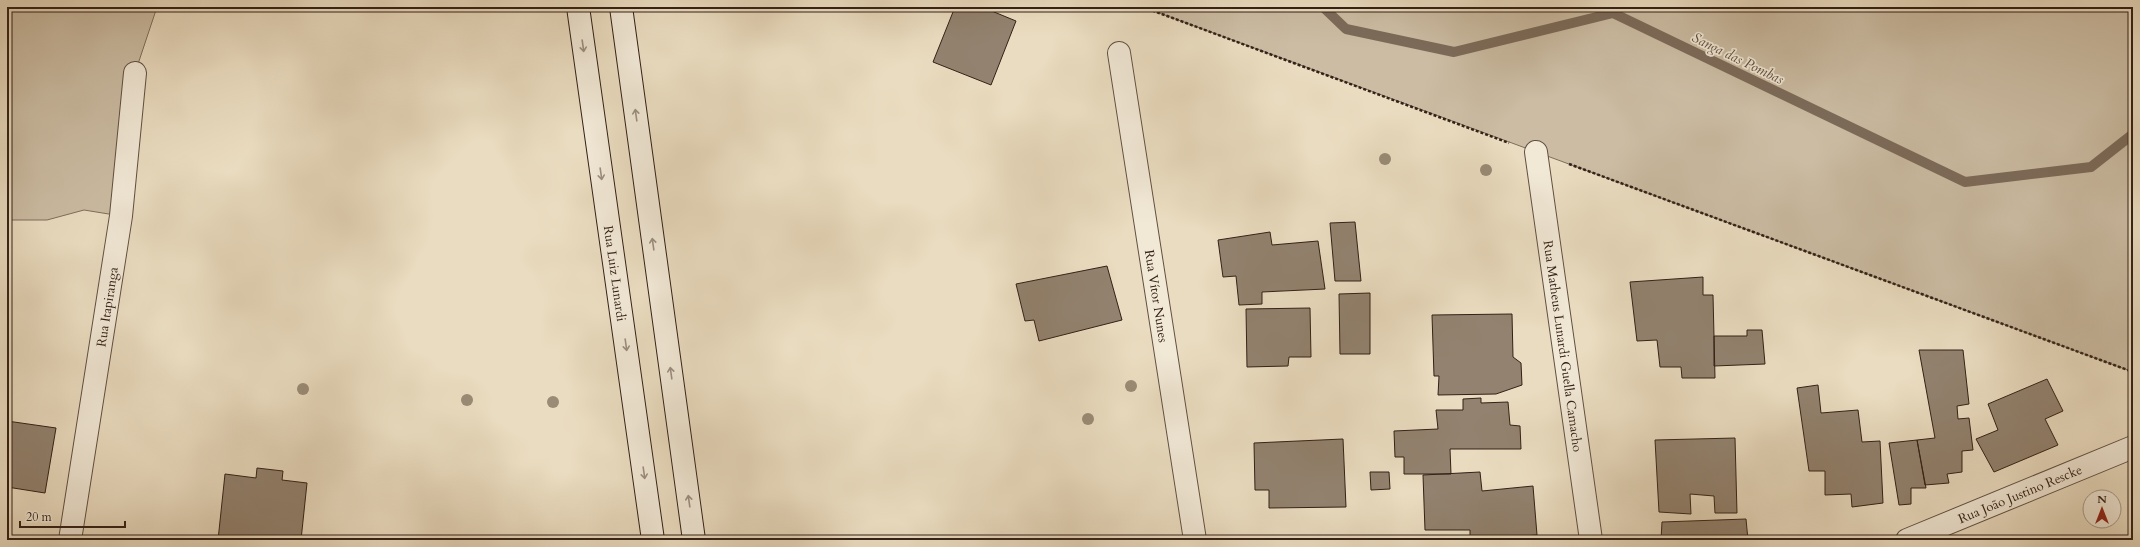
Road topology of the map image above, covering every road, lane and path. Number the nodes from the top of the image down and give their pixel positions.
1 (578, 7) edge
2 (621, 7) edge
3 (1143, 7) edge
4 (1119, 53) dead end
5 (135, 73) dead end
6 (1536, 152) junction
7 (2133, 372) edge
8 (2133, 447) edge
9 (70, 540) edge
10 (654, 540) edge
11 (694, 540) edge
12 (1195, 540) edge
13 (1591, 540) edge
14 (1908, 540) edge

1 -> 10 street, Rua Luiz Lunardi
11 -> 2 street
3 - 6 path
4 - 12 street, Rua Vítor Nunes
5 - 9 street, Rua Itapiranga
6 - 7 path
6 - 13 street, Rua Matheus Lunardi Guella Camacho
8 - 14 street, Rua João Justino Rescke

